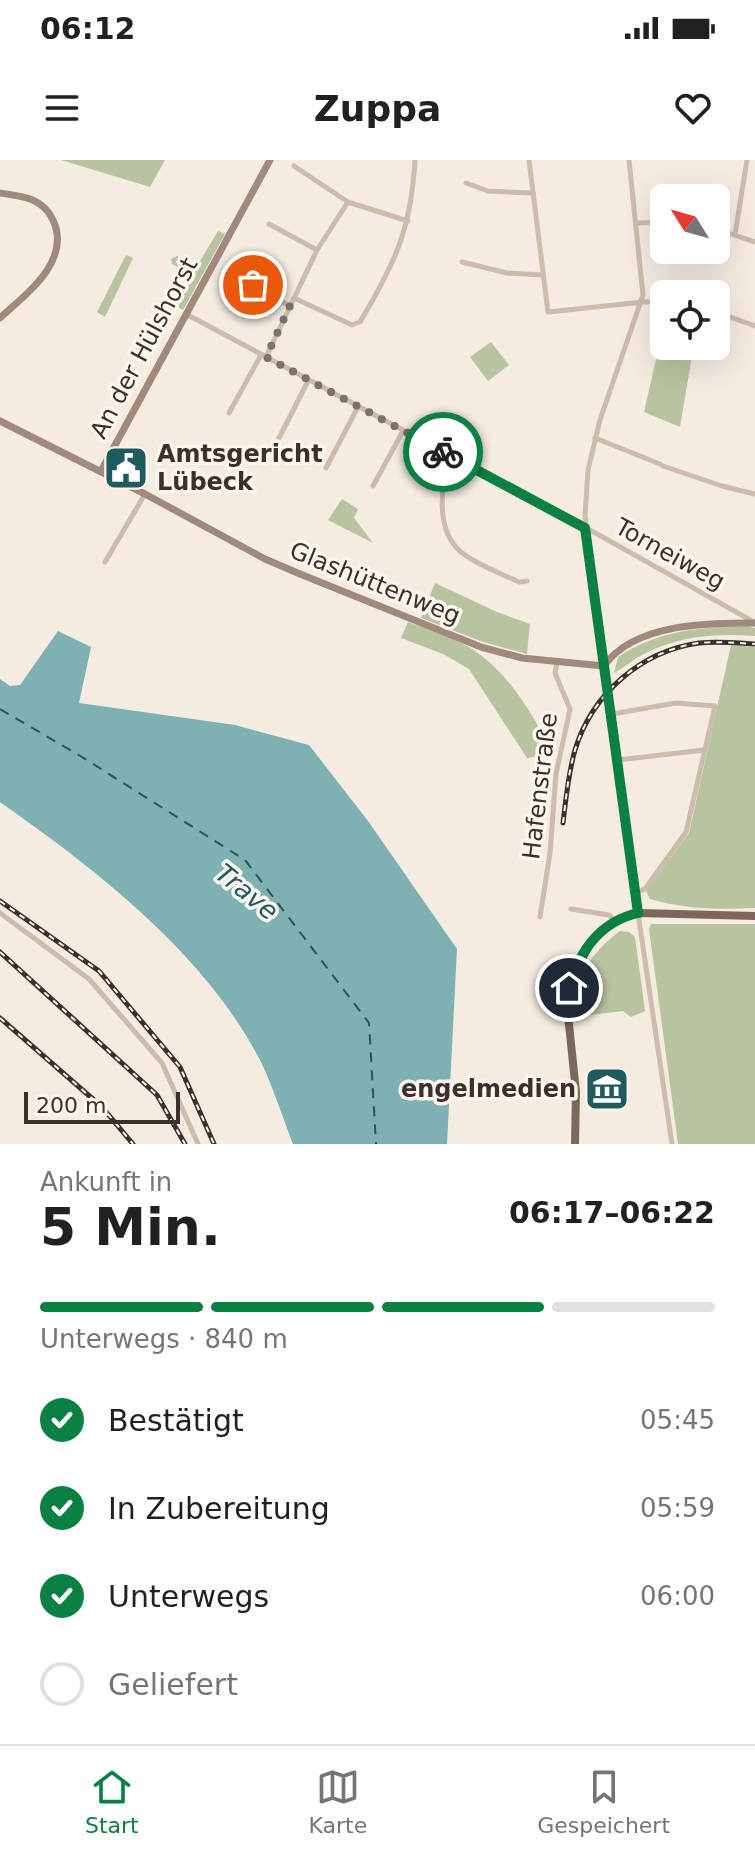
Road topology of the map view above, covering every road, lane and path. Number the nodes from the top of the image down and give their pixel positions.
1 (270, 160) edge
2 (415, 160) edge
3 (529, 160) edge
4 (629, 160) edge
5 (747, 160) edge
6 (294, 166) dead end
7 (466, 183) dead end
8 (0, 193) edge
9 (532, 193) junction
10 (348, 202) junction
11 (408, 221) junction
12 (650, 222) edge
13 (636, 223) junction
14 (269, 224) dead end
15 (730, 233) edge
16 (735, 234) junction
17 (755, 242) edge
18 (317, 250) junction
19 (462, 262) dead end
20 (234, 275) dead end
21 (542, 275) junction
22 (294, 298) junction
23 (643, 302) junction
24 (650, 302) edge
25 (290, 306) junction
26 (186, 314) junction
27 (730, 317) edge
28 (0, 318) edge
29 (755, 326) edge
30 (264, 356) junction
31 (308, 381) junction
32 (358, 407) junction
33 (229, 413) dead end
34 (0, 421) edge
35 (403, 431) junction
36 (279, 438) dead end
37 (595, 438) junction
38 (449, 455) junction
39 (326, 468) dead end
40 (101, 471) junction
41 (373, 486) dead end
42 (145, 494) junction
43 (755, 494) edge
44 (585, 528) junction
45 (105, 562) dead end
46 (527, 581) dead end
47 (755, 622) edge
48 (557, 662) junction
49 (604, 666) junction
50 (612, 714) junction
51 (704, 750) junction
52 (618, 760) junction
53 (637, 892) junction
54 (571, 909) dead end
55 (0, 913) edge
56 (638, 913) junction
57 (755, 916) edge
58 (540, 917) dead end
59 (615, 921) junction
60 (198, 1144) edge
61 (575, 1144) edge
62 (672, 1144) edge

1 - 26 street, An der Hülshorst
2 - 11 street
3 - 9 street
4 - 13 street
5 - 16 street
6 - 10 street
7 - 9 street
8 - 28 street
9 - 21 street
10 - 11 street
10 - 18 street
11 - 22 street
12 - 13 street
13 - 23 street
14 - 18 street
15 - 16 street
16 - 17 street
18 - 22 street
19 - 21 street
20 - 25 street
21 - 23 street
22 - 25 street
23 - 24 street
23 - 37 street
25 - 30 street
26 - 30 street, Torneiweg
26 - 40 street, An der Hülshorst
27 - 29 street
30 - 31 street, Torneiweg
30 - 33 street
31 - 32 street, Torneiweg
31 - 36 street
32 - 35 street, Torneiweg
32 - 39 street
34 - 40 street, Glashüttenweg
35 - 38 street, Torneiweg
35 - 41 street
37 - 43 street
37 - 44 street
38 - 44 street, Torneiweg
38 - 46 street
40 - 42 street, Glashüttenweg
42 - 45 street
42 - 48 street, Glashüttenweg
44 - 47 street, Torneiweg
44 - 49 street
47 - 49 street
48 - 49 street, Glashüttenweg
48 - 58 street, Hafenstraße
49 - 50 street, bridge
50 - 51 street
50 - 52 street
51 - 52 street
51 - 53 street
52 - 53 street
53 - 56 street
54 - 59 street
55 - 60 street
56 - 57 main road
56 - 59 main road
56 - 62 street
59 - 61 main road

